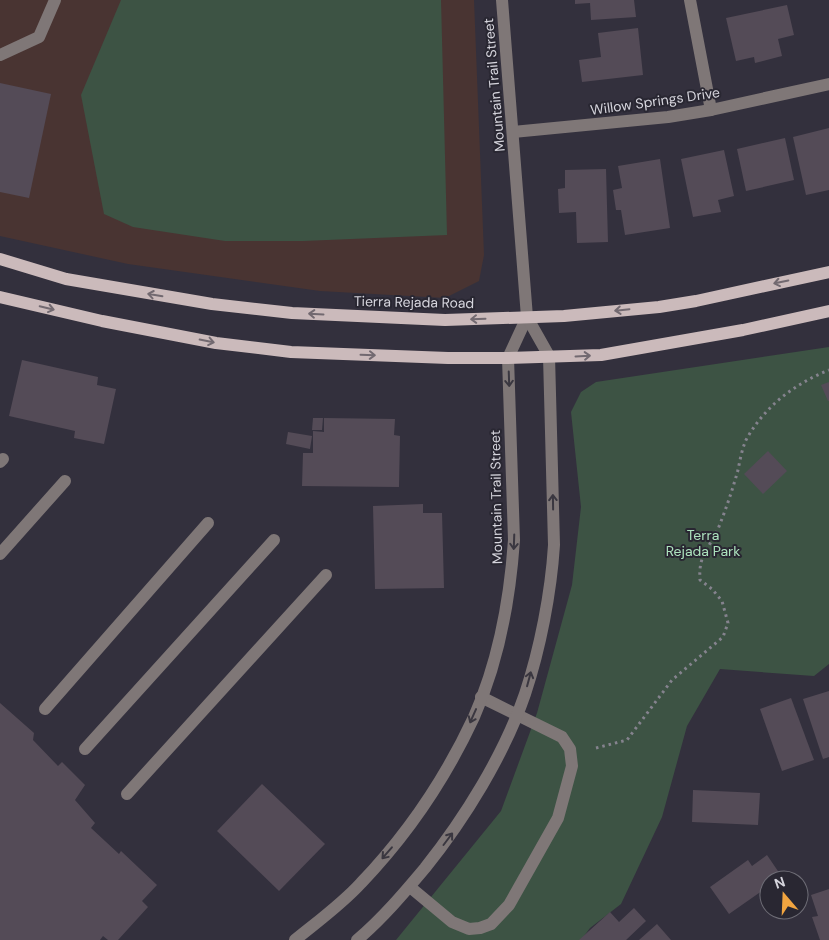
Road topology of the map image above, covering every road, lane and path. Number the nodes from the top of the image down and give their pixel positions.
1 (55, 0) edge
2 (502, 0) edge
3 (690, 0) edge
4 (0, 55) edge
5 (829, 84) edge
6 (711, 110) junction
7 (513, 132) junction
8 (0, 259) edge
9 (829, 272) edge
10 (0, 297) edge
11 (829, 311) edge
12 (527, 317) junction
13 (550, 356) junction
14 (508, 358) junction
15 (829, 370) edge
16 (65, 481) dead end
17 (208, 523) dead end
18 (274, 540) dead end
19 (0, 554) edge
20 (326, 575) dead end
21 (481, 697) junction
22 (45, 709) dead end
23 (516, 715) junction
24 (596, 748) dead end
25 (85, 750) dead end
26 (127, 794) dead end
27 (410, 886) junction
28 (295, 940) edge
29 (357, 940) edge

1 - 4 street
2 - 7 street, Mountain Trail Street
3 - 6 street
5 - 6 street, Willow Springs Drive
6 - 7 street, Willow Springs Drive
7 - 12 street, Mountain Trail Street
12 -> 8 main road, Tierra Rejada Road
9 -> 12 main road, Tierra Rejada Road
10 -> 14 main road
13 -> 11 main road
12 - 13 street, Mountain Trail Street
12 - 14 street, Mountain Trail Street
13 - 14 main road
23 -> 13 street, Mountain Trail Street
14 -> 21 street, Mountain Trail Street
15 - 24 path
16 - 19 street
17 - 22 street
18 - 25 street
20 - 26 street
21 - 23 street
21 -> 28 street, Mountain Trail Street
27 -> 23 street, Mountain Trail Street
23 - 27 street
27 - 29 street, Mountain Trail Street

